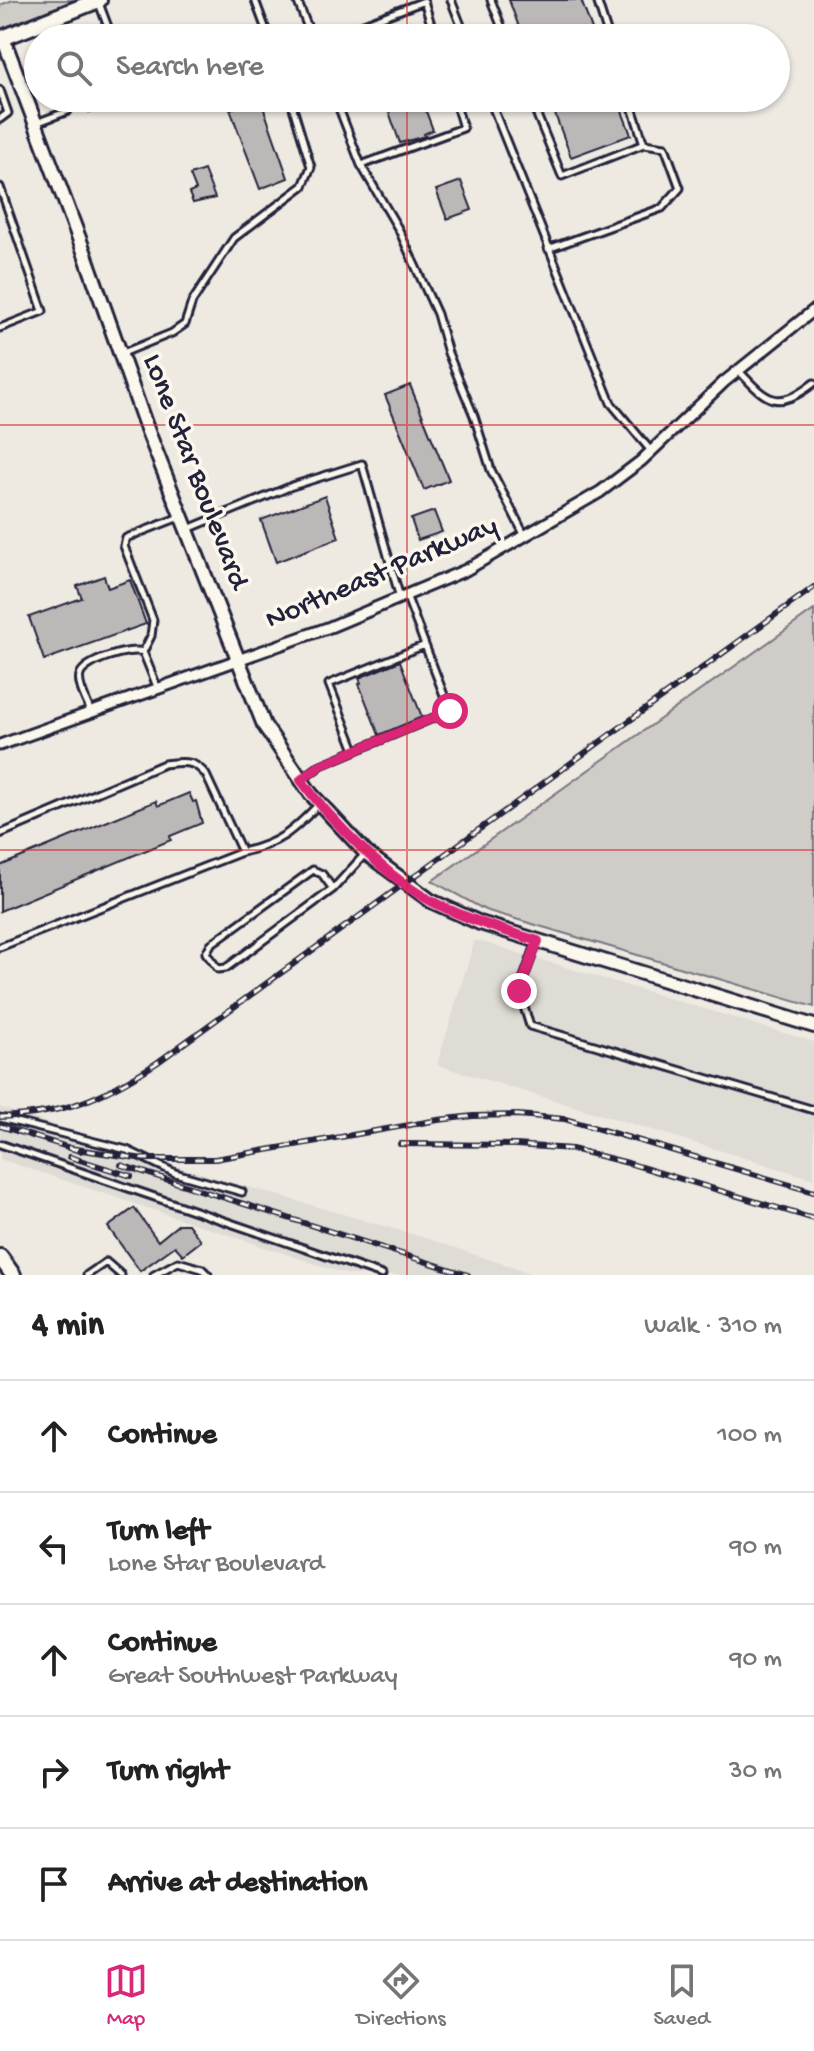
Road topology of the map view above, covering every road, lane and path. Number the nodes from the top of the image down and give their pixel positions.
1 (98, 0) edge
2 (255, 0) edge
3 (297, 0) edge
4 (451, 0) edge
5 (491, 0) edge
6 (597, 0) edge
7 (37, 24) edge
8 (107, 24) edge
9 (264, 24) edge
10 (306, 24) edge
11 (364, 24) edge
12 (431, 24) edge
13 (460, 24) edge
14 (500, 24) edge
15 (605, 24) edge
16 (24, 29) edge
17 (1, 38) edge
18 (0, 90) edge
19 (24, 96) edge
20 (31, 112) edge
21 (65, 112) edge
22 (294, 112) edge
23 (340, 112) edge
24 (458, 112) edge
25 (494, 112) edge
26 (536, 112) edge
27 (634, 112) edge
28 (0, 119) edge
29 (35, 123) junction
30 (644, 144) junction
31 (361, 165) junction
32 (0, 187) edge
33 (548, 249) junction
34 (814, 310) edge
35 (0, 328) edge
36 (120, 354) junction
37 (738, 370) junction
38 (814, 383) edge
39 (651, 451) junction
40 (182, 516) junction
41 (187, 529) junction
42 (526, 537) junction
43 (403, 597) junction
44 (425, 645) junction
45 (143, 652) junction
46 (237, 661) junction
47 (158, 689) junction
48 (91, 712) junction
49 (0, 745) edge
50 (355, 750) junction
51 (301, 780) junction
52 (320, 804) junction
53 (0, 834) edge
54 (242, 852) junction
55 (366, 853) junction
56 (333, 889) junction
57 (538, 941) junction
58 (0, 947) edge
59 (814, 1026) edge
60 (814, 1110) edge
61 (0, 1118) edge
62 (0, 1144) edge
63 (242, 1192) dead end
64 (0, 1257) edge
65 (13, 1275) edge
66 (87, 1275) edge
67 (121, 1275) edge
68 (154, 1275) edge
69 (208, 1275) edge
70 (382, 1275) edge

1 - 7 main road
1 - 8 lane
2 - 9 lane
3 - 10 lane
4 - 13 lane
5 - 14 lane
6 - 15 lane
11 - 12 lane
16 - 17 main road
17 - 19 street, Lone Star Boulevard
18 - 28 lane
20 - 29 street, Lone Star Boulevard
21 - 29 lane
22 - 36 lane
23 - 31 lane
24 - 31 lane
25 - 33 lane
26 - 30 lane
27 - 30 lane
29 - 36 street, Lone Star Boulevard
30 - 33 lane
31 - 42 lane
32 - 35 lane
33 - 39 lane
34 - 37 street, Northeast Parkway
36 - 40 street, Lone Star Boulevard
37 - 38 lane
37 - 39 street, Northeast Parkway
39 - 42 street, Northeast Parkway
40 - 41 street, Lone Star Boulevard
40 - 45 lane
41 - 43 lane
41 - 46 street, Lone Star Boulevard
42 - 43 street, Northeast Parkway
43 - 44 lane
43 - 46 street, Northeast Parkway
44 - 50 lane
44 - 50 lane
45 - 47 lane
45 - 48 lane
46 - 47 street, Northeast Parkway
46 - 51 street, Lone Star Boulevard
47 - 48 street, Northeast Parkway
48 - 49 street, Northeast Parkway
50 - 51 lane
51 - 52 street, Lone Star Boulevard
52 - 54 lane
52 - 55 street, Lone Star Boulevard
53 - 54 lane
54 - 58 lane
55 - 56 lane
55 - 57 street, Lone Star Boulevard
56 - 56 lane
57 - 59 street, Lone Star Boulevard
57 - 60 lane
61 - 63 lane
62 - 70 lane
64 - 65 main road
66 - 67 lane
68 - 69 lane

